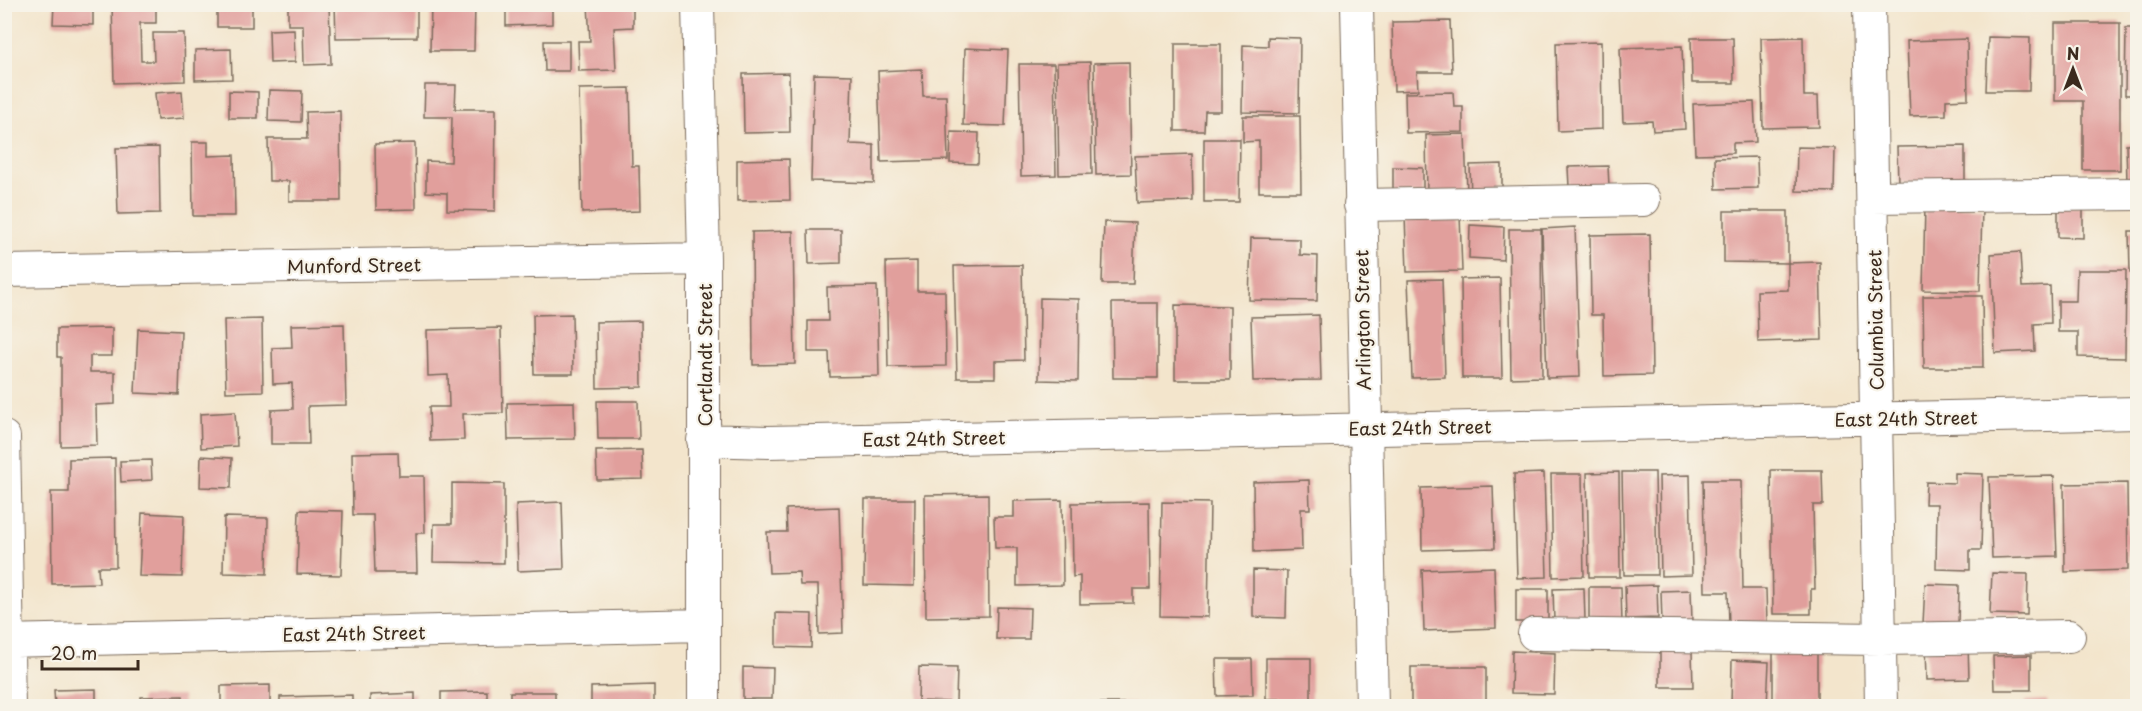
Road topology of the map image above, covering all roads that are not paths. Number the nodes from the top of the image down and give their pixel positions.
1 (698, 4) edge
2 (1357, 4) edge
3 (1869, 4) edge
4 (2138, 194) edge
5 (1873, 196) junction
6 (1644, 200) dead end
7 (1360, 205) junction
8 (704, 259) junction
9 (4, 271) edge
10 (2138, 413) edge
11 (1876, 419) junction
12 (1365, 428) junction
13 (4, 436) edge
14 (703, 441) junction
15 (703, 625) junction
16 (1534, 634) dead end
17 (2069, 636) dead end
18 (1881, 639) junction
19 (6, 641) edge
20 (9, 706) edge
21 (704, 706) edge
22 (1372, 706) edge
23 (1881, 706) edge

1 - 8 street, Cortlandt Street
2 - 7 street, Arlington Street
3 - 5 street, Columbia Street
4 - 5 street
5 - 11 street, Columbia Street
6 - 7 street
7 - 12 street, Arlington Street
8 - 9 street, Munford Street
8 - 14 street, Cortlandt Street
10 - 11 street, East 24th Street
11 - 12 street, East 24th Street
11 - 18 street, Columbia Street
12 - 14 street, East 24th Street
12 - 22 street, Arlington Street
13 - 19 street
14 - 15 street, Cortlandt Street
15 - 19 street, East 24th Street
15 - 21 street, Cortlandt Street
16 - 18 street
17 - 18 street
18 - 23 street, Columbia Street
19 - 20 street

